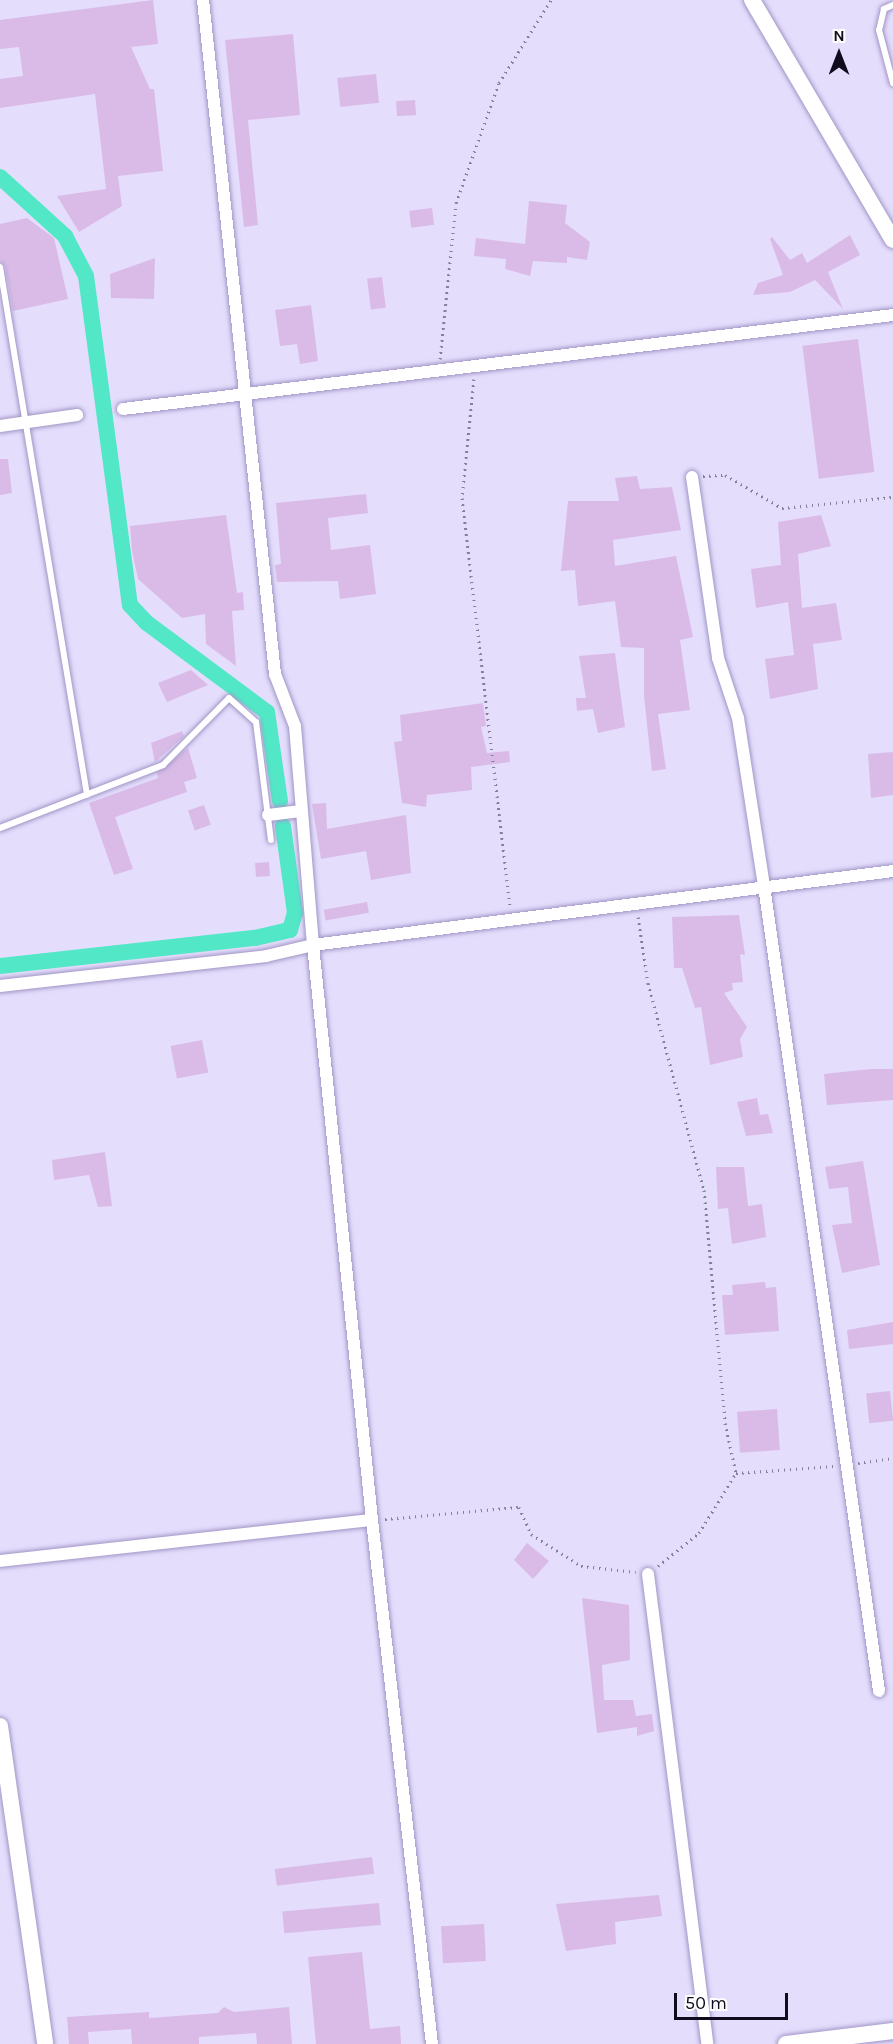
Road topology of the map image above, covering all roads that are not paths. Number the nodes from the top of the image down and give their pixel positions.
1 (203, 0) edge
2 (752, 0) edge
3 (893, 6) edge
4 (893, 83) edge
5 (893, 240) edge
6 (0, 267) edge
7 (893, 315) edge
8 (245, 393) junction
9 (123, 409) dead end
10 (77, 415) dead end
11 (25, 422) junction
12 (0, 426) edge
13 (692, 477) road end
14 (87, 795) junction
15 (301, 811) junction
16 (268, 815) junction
17 (0, 828) edge
18 (271, 840) dead end
19 (893, 871) edge
20 (764, 886) junction
21 (313, 945) junction
22 (0, 986) edge
23 (372, 1520) junction
24 (0, 1561) edge
25 (648, 1574) road end
26 (879, 1690) dead end
27 (0, 1726) edge
28 (893, 2031) edge
29 (45, 2044) edge
30 (432, 2044) edge
31 (707, 2044) edge
32 (786, 2044) edge

1 - 8 street
2 - 5 main road
3 - 4 lane
6 - 11 lane
7 - 8 street
8 - 9 street
8 - 15 street
10 - 11 street
11 - 12 street
11 - 14 lane
13 - 20 street
14 - 16 lane
14 - 17 lane
15 - 16 street
15 - 21 street
16 - 18 lane
19 - 20 street
20 - 21 street
20 - 26 street
21 - 22 street
21 - 23 street
23 - 24 street
23 - 30 street
25 - 31 street
27 - 29 main road
28 - 32 main road

